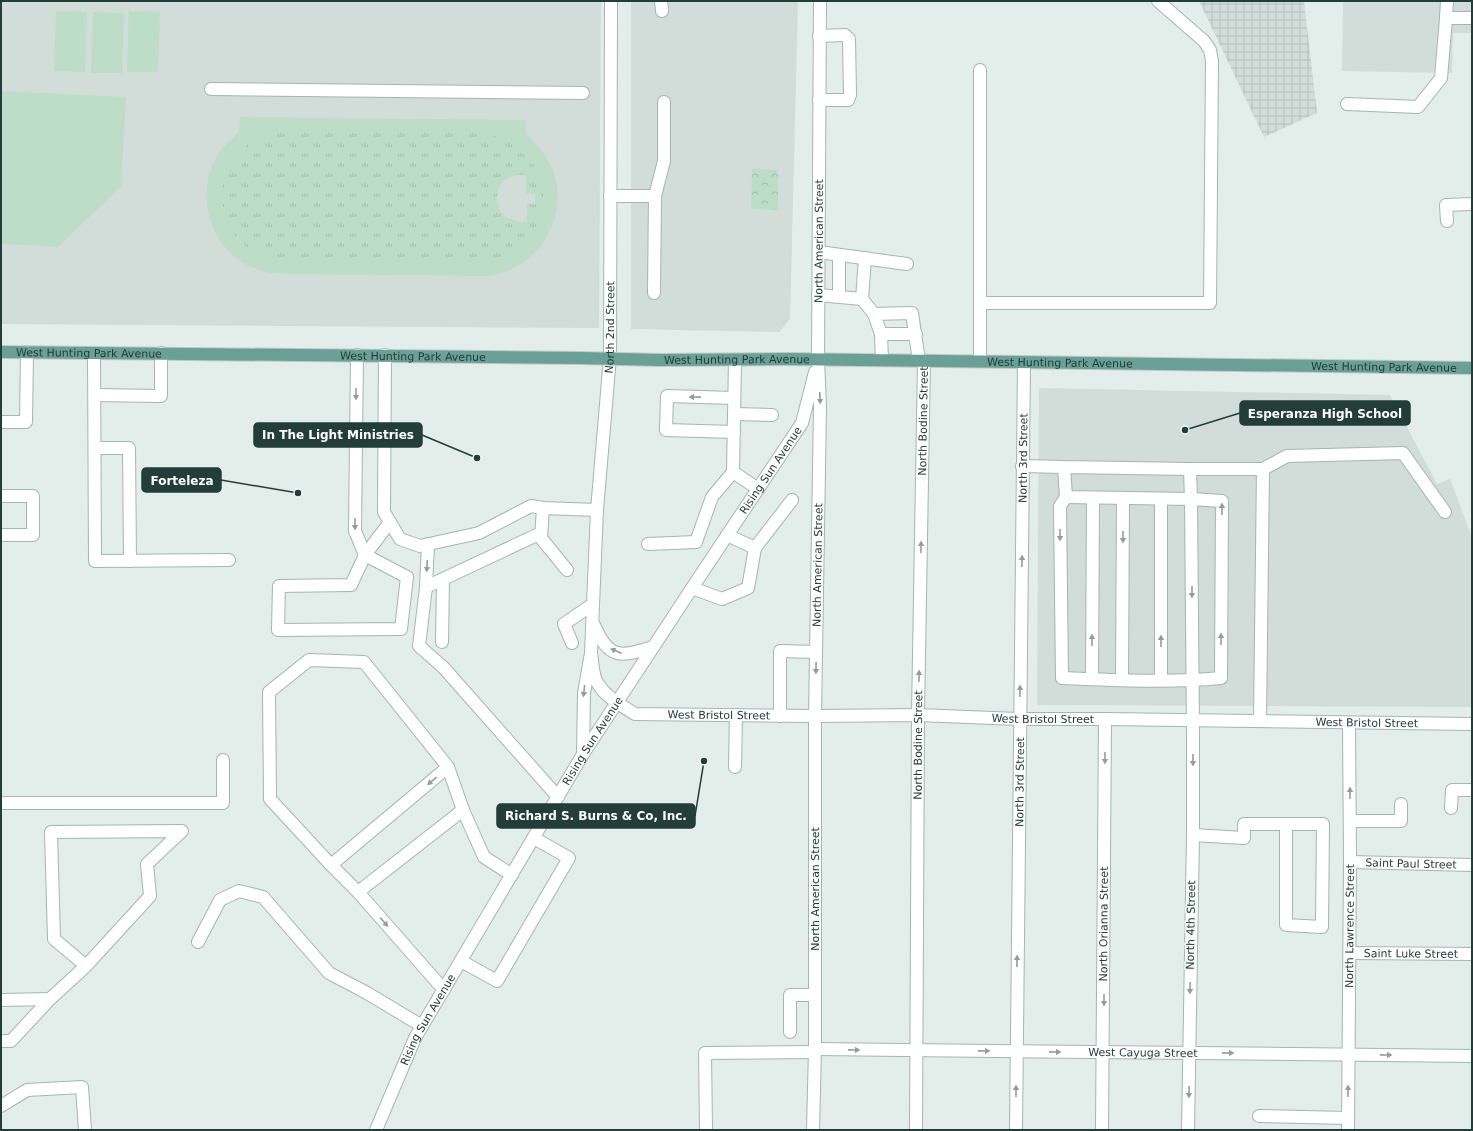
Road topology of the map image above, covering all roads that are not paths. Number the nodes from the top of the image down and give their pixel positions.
1 (612, 1) edge
2 (820, 1) edge
3 (1158, 1) edge
4 (1447, 1) edge
5 (1446, 18) junction
6 (1472, 18) edge
7 (820, 36) junction
8 (980, 70) dead end
9 (211, 89) dead end
10 (583, 93) dead end
11 (819, 100) junction
12 (664, 102) dead end
13 (1347, 104) dead end
14 (610, 196) junction
15 (655, 196) junction
16 (1472, 204) edge
17 (1447, 221) dead end
18 (818, 252) junction
19 (839, 254) junction
20 (865, 258) junction
21 (907, 264) dead end
22 (654, 293) dead end
23 (818, 295) junction
24 (839, 297) junction
25 (862, 299) junction
26 (980, 303) junction
27 (874, 314) junction
28 (880, 334) junction
29 (916, 334) junction
30 (1, 352) edge
31 (27, 352) junction
32 (94, 353) junction
33 (161, 353) junction
34 (357, 355) junction
35 (385, 355) junction
36 (818, 359) junction
37 (735, 360) junction
38 (882, 360) junction
39 (922, 361) junction
40 (980, 361) junction
41 (1024, 362) junction
42 (1472, 368) edge
43 (95, 395) junction
44 (734, 398) junction
45 (734, 414) junction
46 (772, 415) dead end
47 (1, 422) edge
48 (734, 432) junction
49 (95, 448) junction
50 (1022, 466) junction
51 (1064, 467) junction
52 (1190, 469) junction
53 (1263, 469) junction
54 (734, 472) junction
55 (758, 489) junction
56 (1, 496) edge
57 (1066, 498) junction
58 (1093, 498) junction
59 (1123, 498) junction
60 (1161, 499) junction
61 (1192, 499) junction
62 (792, 500) dead end
63 (543, 508) junction
64 (596, 510) junction
65 (1445, 512) dead end
66 (390, 522) junction
67 (541, 532) junction
68 (1, 535) edge
69 (727, 535) junction
70 (428, 544) junction
71 (648, 544) dead end
72 (755, 548) junction
73 (365, 555) junction
74 (229, 560) dead end
75 (130, 561) junction
76 (567, 570) dead end
77 (443, 579) junction
78 (426, 587) junction
79 (692, 588) junction
80 (593, 604) junction
81 (593, 621) junction
82 (442, 642) dead end
83 (572, 643) dead end
84 (653, 647) junction
85 (816, 652) junction
86 (591, 653) junction
87 (1092, 679) junction
88 (1122, 679) junction
89 (1161, 680) junction
90 (1192, 680) junction
91 (617, 703) junction
92 (736, 715) junction
93 (780, 716) junction
94 (815, 716) junction
95 (918, 716) junction
96 (1020, 719) junction
97 (1105, 719) junction
98 (1192, 720) junction
99 (1260, 722) junction
100 (1349, 723) junction
101 (1472, 724) edge
102 (583, 754) junction
103 (223, 760) dead end
104 (448, 767) junction
105 (735, 767) dead end
106 (1472, 790) edge
107 (558, 797) junction
108 (1, 803) edge
109 (1401, 804) dead end
110 (1451, 808) dead end
111 (463, 810) junction
112 (1350, 821) junction
113 (1286, 824) junction
114 (1192, 835) junction
115 (534, 838) junction
116 (1350, 862) junction
117 (331, 865) junction
118 (1472, 865) edge
119 (512, 875) junction
120 (358, 892) junction
121 (198, 942) dead end
122 (1350, 953) junction
123 (1472, 954) edge
124 (461, 961) junction
125 (86, 966) junction
126 (444, 990) junction
127 (815, 995) junction
128 (50, 999) junction
129 (1, 1000) edge
130 (422, 1026) junction
131 (790, 1032) dead end
132 (1, 1041) edge
133 (917, 1050) junction
134 (815, 1051) junction
135 (1016, 1051) junction
136 (1103, 1052) junction
137 (1189, 1053) junction
138 (1349, 1055) junction
139 (1472, 1056) edge
140 (1, 1106) edge
141 (1259, 1116) dead end
142 (1348, 1124) edge
143 (85, 1130) edge
144 (376, 1130) edge
145 (706, 1130) edge
146 (813, 1130) edge
147 (916, 1130) edge
148 (1016, 1130) edge
149 (1102, 1130) edge
150 (1188, 1130) edge

1 - 14 street, North 2nd Street
2 - 7 street, North American Street
3 - 26 street
4 - 5 street
5 - 6 street
5 - 13 street
7 - 11 street, North American Street
7 - 11 street
8 - 26 street
9 - 10 street
11 - 18 street, North American Street
12 - 15 street
14 - 15 street
14 - 64 street, North 2nd Street
15 - 22 street
16 - 17 street
18 - 19 street
18 - 23 street, North American Street
19 - 20 street
19 - 24 street
20 - 21 street
20 - 25 street
23 - 24 street
23 - 36 street, North American Street
24 - 25 street
25 - 27 street
26 - 40 street
27 - 28 street
27 - 29 street, North Bodine Street
28 - 29 street
28 - 38 street
29 - 39 street, North Bodine Street
30 - 31 main road, West Hunting Park Avenue
31 - 32 main road, West Hunting Park Avenue
31 - 47 street
32 - 33 main road, West Hunting Park Avenue
32 - 43 street
33 - 34 main road, West Hunting Park Avenue
33 - 43 street
34 - 35 main road, West Hunting Park Avenue
34 -> 73 street
35 - 37 main road, West Hunting Park Avenue, bridge
35 - 66 street
36 - 37 main road, West Hunting Park Avenue
36 - 38 main road, West Hunting Park Avenue
36 - 55 street, Rising Sun Avenue
36 -> 85 street, North American Street
37 - 44 street
38 - 39 main road, West Hunting Park Avenue
39 - 40 main road, West Hunting Park Avenue
95 -> 39 street, North Bodine Street
40 - 41 main road, West Hunting Park Avenue
41 - 42 main road, West Hunting Park Avenue
41 - 50 street, North 3rd Street
43 - 49 street
44 - 45 street
44 -> 48 street
45 - 46 street
45 - 48 street
48 - 54 street
49 - 75 street
49 - 75 street
50 - 51 street
96 -> 50 street, North 3rd Street
51 - 52 street
51 - 57 street
52 - 53 street
52 - 61 street, North 4th Street
53 - 65 street
53 - 99 street
54 - 55 street
54 - 71 street
55 - 69 street, Rising Sun Avenue
56 - 68 street
57 - 58 street
57 -> 87 street
58 - 59 street
87 -> 58 street
59 - 60 street
59 -> 88 street
60 - 61 street
89 -> 60 street
61 -> 90 street, North 4th Street
90 -> 61 street
62 - 72 street
63 - 64 street
63 - 67 street
63 - 70 street
64 - 80 street, North 2nd Street
66 - 70 street
66 - 73 street
67 - 76 street
67 - 77 street
69 - 72 street
69 - 79 street, Rising Sun Avenue
70 -> 78 street
72 - 79 street
73 - 73 street
74 - 75 street
77 - 78 street
77 - 82 street
78 - 107 street
79 - 84 street, Rising Sun Avenue
80 - 81 street, North 2nd Street
80 - 83 street
84 -> 81 street
81 - 86 street, North 2nd Street
84 - 91 street, Rising Sun Avenue
85 - 93 street
85 -> 94 street, North American Street
86 - 91 street, North 2nd Street
86 -> 102 street, North 2nd Street
87 - 88 street
88 - 89 street
89 - 90 street
90 - 98 street, North 4th Street
91 - 92 street, West Bristol Street
91 - 102 street, Rising Sun Avenue
92 - 93 street, West Bristol Street
92 - 105 street
93 - 94 street, West Bristol Street
94 - 95 street, West Bristol Street
94 - 127 street, North American Street
95 - 96 street, West Bristol Street
95 - 133 street, North Bodine Street
96 - 97 street, West Bristol Street
135 -> 96 street, North 3rd Street
97 - 98 street, West Bristol Street
97 -> 136 street, North Orianna Street
98 - 99 street, West Bristol Street
98 -> 114 street, North 4th Street
99 - 100 street, West Bristol Street
100 - 101 street, West Bristol Street
112 -> 100 street, North Lawrence Street
102 - 107 street, Rising Sun Avenue
103 - 108 street
104 - 111 street
104 -> 117 street
104 - 117 street
106 - 110 street
107 - 115 street, Rising Sun Avenue
109 - 112 street
111 - 119 street
111 - 120 street
112 - 116 street, North Lawrence Street
113 - 113 street
113 - 114 street
114 -> 137 street, North 4th Street
115 - 119 street, Rising Sun Avenue
115 - 124 street
116 - 118 street, Saint Paul Street
116 - 122 street, North Lawrence Street
117 - 120 street
119 - 124 street, Rising Sun Avenue
120 -> 126 street
121 - 130 street
122 - 123 street, Saint Luke Street
122 - 138 street, North Lawrence Street
124 - 126 street, Rising Sun Avenue
125 - 125 street
125 - 128 street
126 - 130 street, Rising Sun Avenue
127 - 131 street
127 - 134 street, North American Street
128 - 129 street
128 - 132 street
130 - 144 street, Rising Sun Avenue
134 -> 133 street, West Cayuga Street
133 -> 135 street, West Cayuga Street
133 - 147 street, North Bodine Street
134 - 145 street, West Cayuga Street
134 - 146 street, North American Street
135 -> 136 street, West Cayuga Street
148 -> 135 street, North 3rd Street
136 - 137 street, West Cayuga Street
136 - 149 street, North Orianna Street
137 -> 138 street, West Cayuga Street
137 -> 150 street, North 4th Street
138 -> 139 street, West Cayuga Street
142 -> 138 street, North Lawrence Street
140 - 143 street
141 - 142 street

